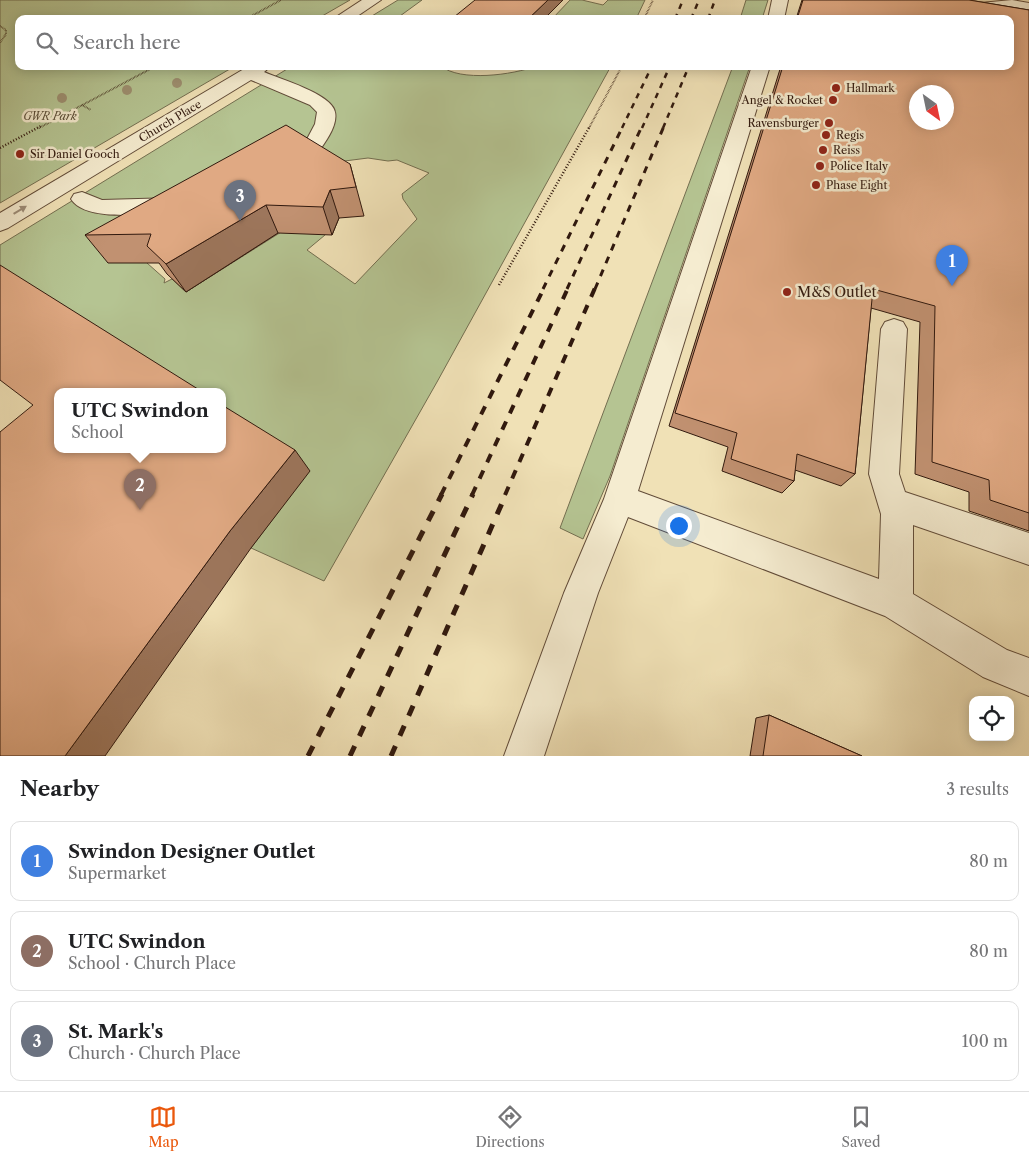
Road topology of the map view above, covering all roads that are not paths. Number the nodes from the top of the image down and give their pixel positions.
1 (373, 0) edge
2 (780, 0) edge
3 (901, 0) edge
4 (1029, 8) edge
5 (349, 15) edge
6 (777, 15) edge
7 (256, 70) edge
8 (760, 70) edge
9 (262, 156) edge
10 (193, 196) edge
11 (82, 199) dead end
12 (0, 223) edge
13 (894, 329) dead end
14 (620, 499) junction
15 (893, 503) junction
16 (1029, 549) edge
17 (896, 603) junction
18 (1029, 677) edge
19 (524, 756) edge

1 - 5 street
2 - 6 street
3 - 4 street
7 - 9 street
12 -> 7 street, Church Place
8 - 14 street
10 - 11 street
13 - 15 street
14 - 17 street
14 - 19 street
15 - 16 street
15 - 17 street
17 - 18 street

